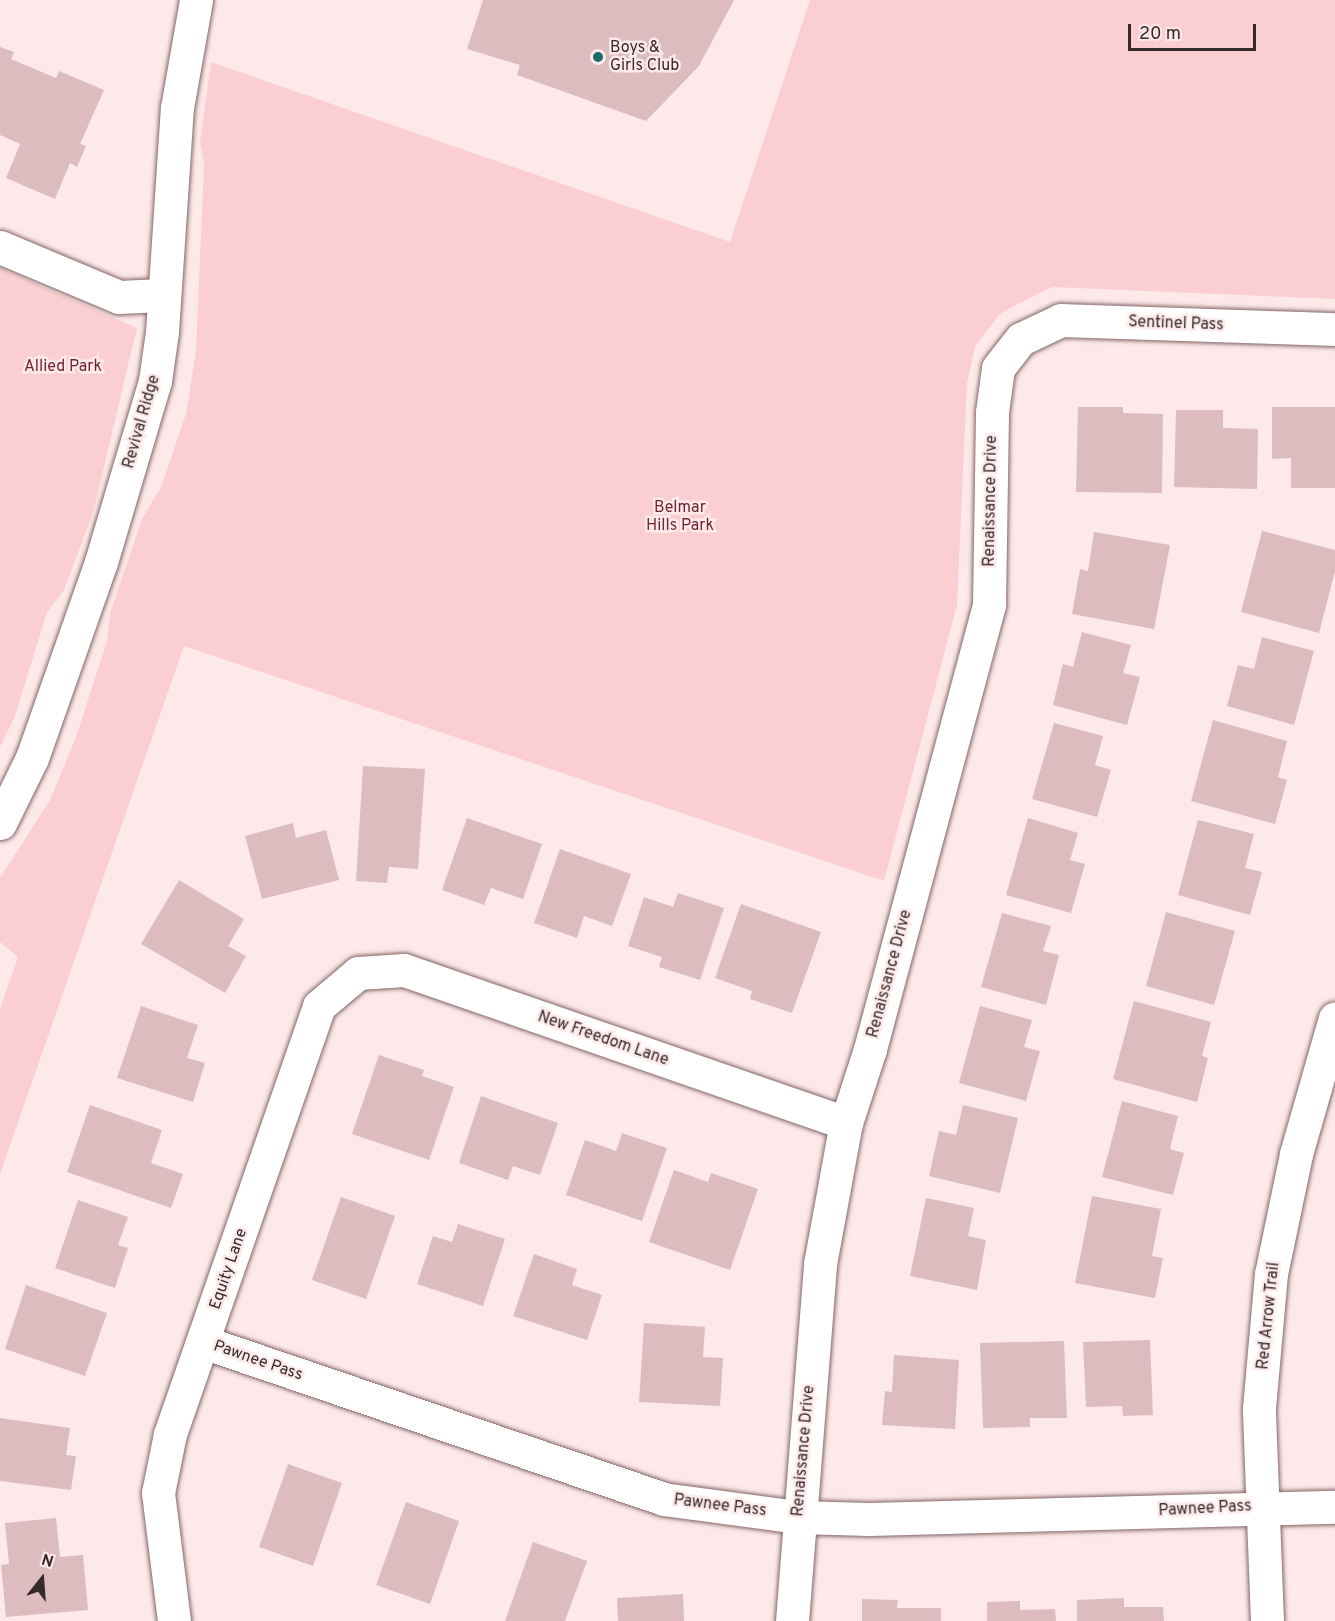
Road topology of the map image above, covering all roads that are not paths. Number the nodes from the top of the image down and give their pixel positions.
1 (196, 0) edge
2 (0, 247) edge
3 (162, 295) junction
4 (1335, 329) edge
5 (1021, 339) joint
6 (11, 779) edge
7 (0, 823) edge
8 (358, 974) joint
9 (1335, 1018) edge
10 (846, 1123) junction
11 (203, 1342) junction
12 (1261, 1506) junction
13 (1335, 1507) edge
14 (798, 1517) junction
15 (174, 1621) edge
16 (792, 1621) edge
17 (1267, 1621) edge

1 - 3 street, Revival Ridge
2 - 3 street
3 - 6 street, Revival Ridge
4 - 5 street, Sentinel Pass
5 - 10 street, Renaissance Drive
6 - 7 street, Revival Ridge
8 - 10 street, New Freedom Lane
8 - 11 street, Equity Lane
9 - 12 street, Red Arrow Trail
10 - 14 street, Renaissance Drive
11 - 14 street, Pawnee Pass
11 - 15 street, Equity Lane
12 - 13 street, Pawnee Pass
12 - 14 street, Pawnee Pass
12 - 17 street, Red Arrow Trail
14 - 16 street, Renaissance Drive

